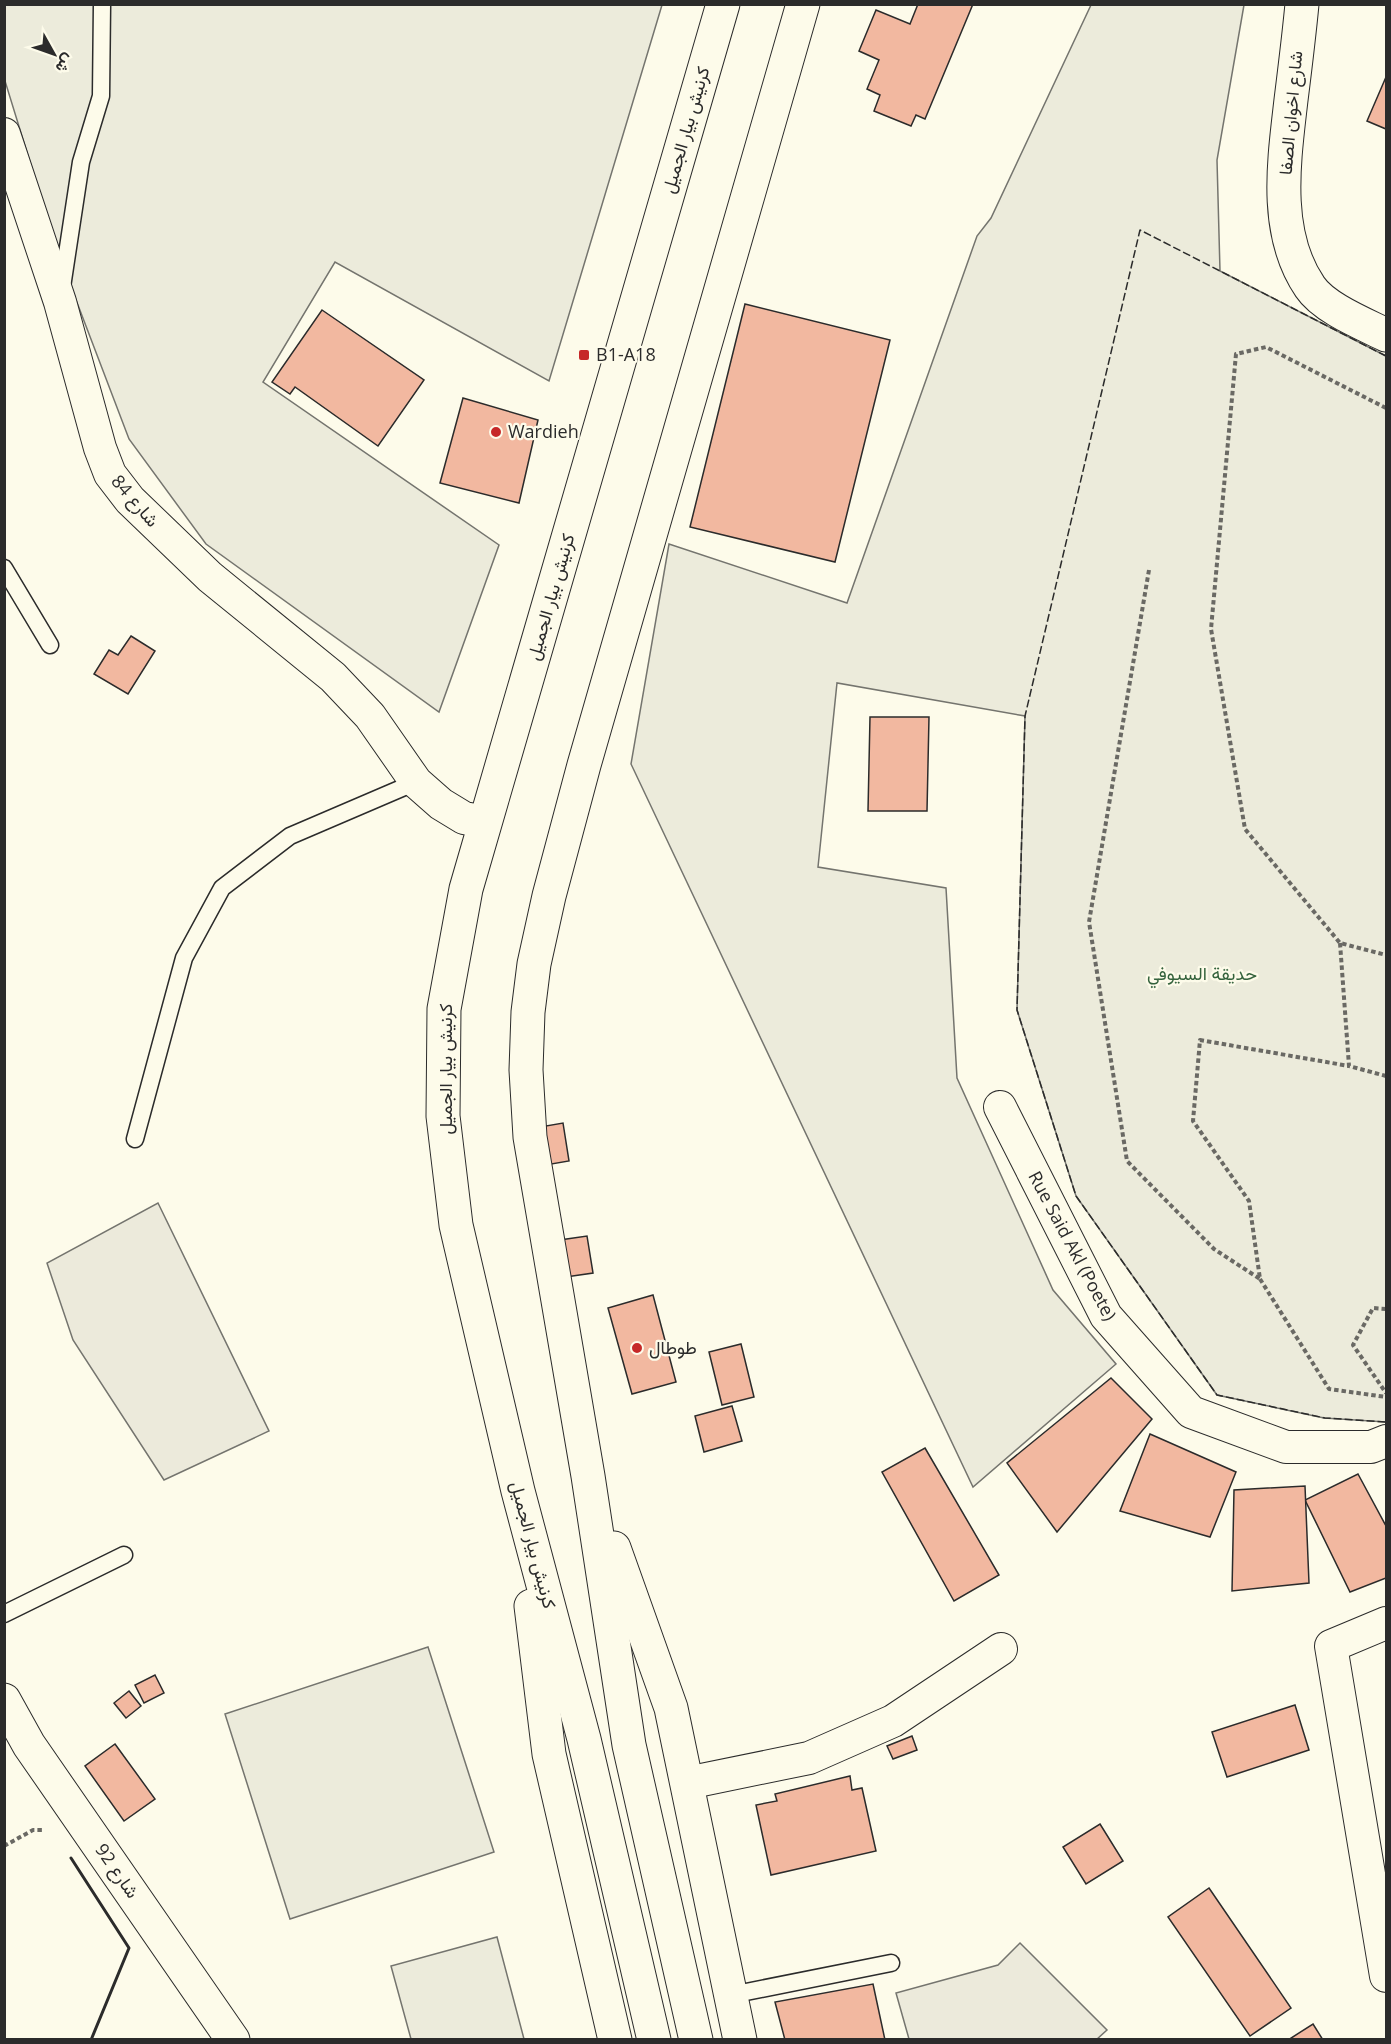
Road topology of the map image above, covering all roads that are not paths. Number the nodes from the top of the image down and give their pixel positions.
1 (102, 4) edge
2 (723, 4) edge
3 (803, 4) edge
4 (1302, 4) edge
5 (4, 134) edge
6 (60, 302) junction
7 (1386, 335) edge
8 (4, 568) edge
9 (50, 645) dead end
10 (416, 782) junction
11 (485, 822) junction
12 (1000, 1107) dead end
13 (135, 1138) dead end
14 (1386, 1441) edge
15 (588, 1476) junction
16 (518, 1491) junction
17 (124, 1555) dead end
18 (4, 1614) edge
19 (1386, 1623) edge
20 (1001, 1649) dead end
21 (4, 1700) edge
22 (17, 1745) edge
23 (687, 1783) junction
24 (891, 1963) dead end
25 (1386, 1977) edge
26 (731, 1995) junction
27 (233, 2040) edge
28 (615, 2040) edge
29 (654, 2040) edge
30 (696, 2040) edge
31 (740, 2040) edge

1 - 6 lane, شارع 84
2 - 11 main road, كرنيش بيار الجميل
3 - 15 main road
4 - 7 main road, شارع اخوان الصفا
5 - 6 street
6 - 10 street, شارع 84
8 - 9 lane
10 - 11 street, شارع 84
10 - 13 lane
11 - 16 main road, كرنيش بيار الجميل
12 - 14 street, Rue Said Akl (Poete)
15 - 23 main road
15 - 30 main road
16 - 28 main road
16 - 29 main road, كرنيش بيار الجميل
17 - 18 lane
19 - 25 street
20 - 23 street
21 - 22 main road, شارع 92
22 - 27 main road, شارع 92
23 - 26 main road
24 - 26 lane
26 - 31 main road

